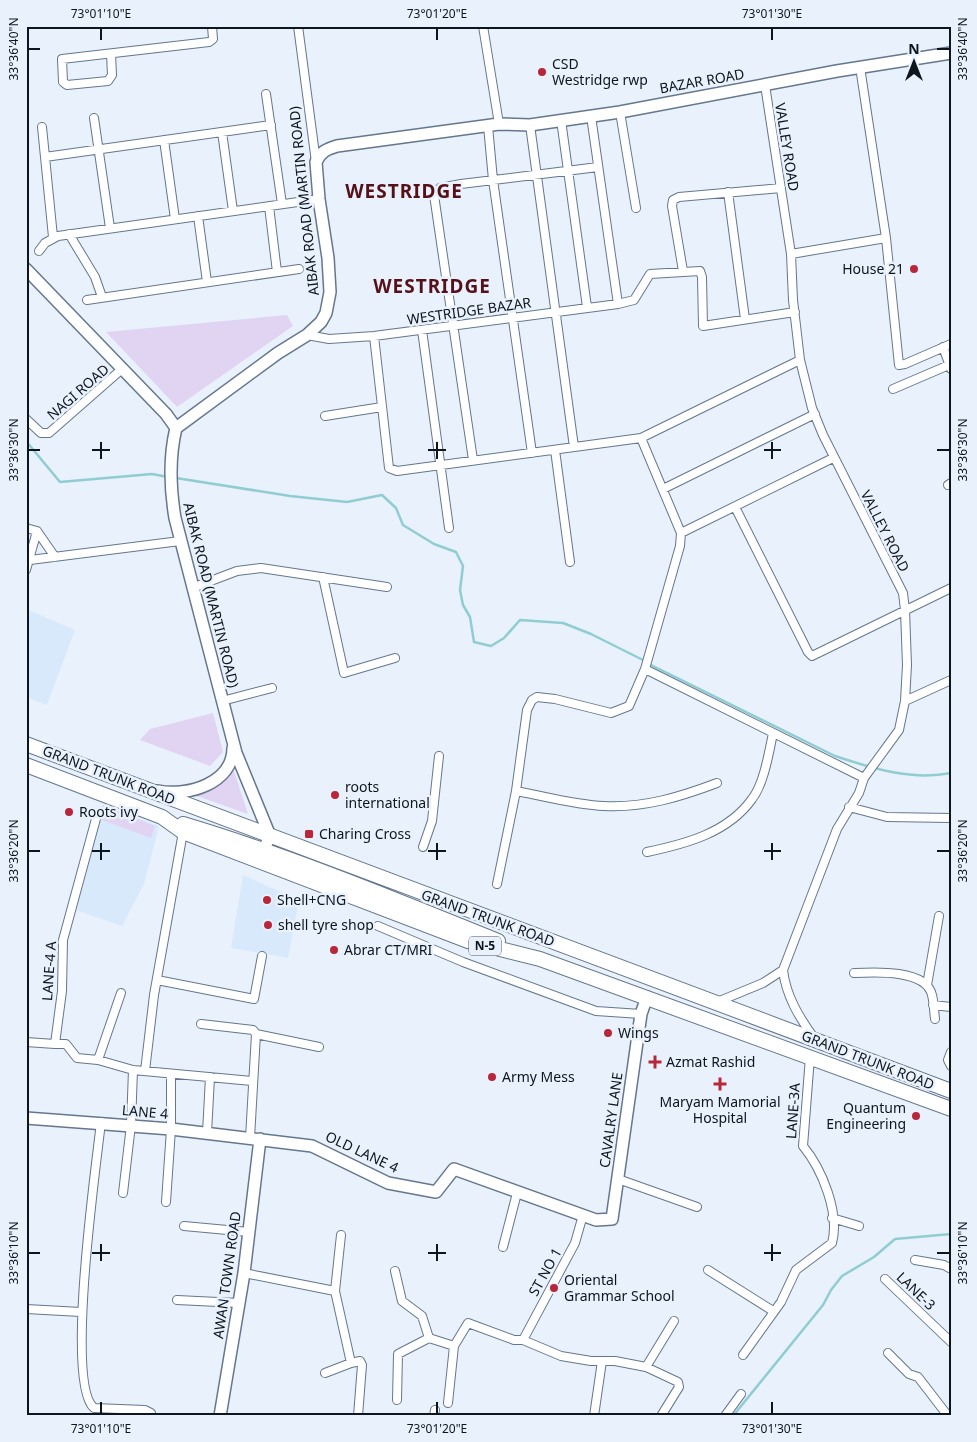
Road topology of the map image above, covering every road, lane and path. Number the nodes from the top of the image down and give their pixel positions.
1 (212, 26) edge
2 (298, 26) edge
3 (483, 26) edge
4 (951, 53) edge
5 (111, 54) junction
6 (860, 67) junction
7 (765, 85) junction
8 (266, 94) dead end
9 (620, 112) junction
10 (591, 116) junction
11 (94, 118) dead end
12 (561, 120) junction
13 (271, 125) junction
14 (494, 125) junction
15 (530, 125) junction
16 (42, 128) dead end
17 (222, 132) junction
18 (164, 140) junction
19 (99, 149) junction
20 (45, 157) junction
21 (316, 162) junction
22 (598, 167) junction
23 (568, 171) junction
24 (536, 175) junction
25 (493, 180) junction
26 (781, 188) junction
27 (728, 192) junction
28 (319, 199) junction
29 (282, 204) junction
30 (269, 206) junction
31 (636, 208) dead end
32 (233, 211) junction
33 (198, 216) junction
34 (175, 219) junction
35 (110, 228) junction
36 (69, 234) junction
37 (53, 238) junction
38 (886, 238) junction
39 (39, 251) dead end
40 (791, 254) junction
41 (26, 269) edge
42 (299, 269) dead end
43 (683, 271) junction
44 (277, 272) junction
45 (207, 282) junction
46 (102, 297) junction
47 (87, 300) dead end
48 (618, 304) junction
49 (587, 307) junction
50 (554, 312) junction
51 (795, 312) junction
52 (513, 318) junction
53 (745, 319) junction
54 (452, 325) junction
55 (422, 330) junction
56 (307, 335) junction
57 (374, 336) junction
58 (951, 344) edge
59 (943, 347) junction
60 (800, 360) junction
61 (950, 368) edge
62 (122, 369) junction
63 (893, 389) dead end
64 (382, 407) junction
65 (815, 414) junction
66 (325, 416) dead end
67 (26, 419) edge
68 (176, 428) junction
69 (641, 438) junction
70 (574, 448) junction
71 (555, 450) junction
72 (532, 453) junction
73 (834, 458) junction
74 (472, 460) junction
75 (439, 466) junction
76 (663, 489) junction
77 (734, 507) junction
78 (26, 528) edge
79 (449, 528) dead end
80 (37, 531) junction
81 (681, 533) junction
82 (180, 541) junction
83 (56, 557) junction
84 (30, 560) junction
85 (570, 562) dead end
86 (26, 570) edge
87 (323, 577) junction
88 (386, 587) dead end
89 (192, 588) junction
90 (951, 588) edge
91 (906, 610) junction
92 (396, 658) dead end
93 (646, 665) junction
94 (951, 680) edge
95 (272, 688) dead end
96 (222, 701) junction
97 (905, 701) junction
98 (773, 733) junction
99 (233, 742) junction
100 (26, 744) edge
101 (439, 756) dead end
102 (26, 765) edge
103 (864, 778) junction
104 (717, 783) dead end
105 (149, 789) junction
106 (516, 791) junction
107 (849, 807) junction
108 (97, 814) dead end
109 (162, 817) junction
110 (951, 818) edge
111 (183, 832) junction
112 (270, 836) junction
113 (422, 847) dead end
114 (263, 851) junction
115 (647, 852) dead end
116 (497, 884) dead end
117 (939, 916) dead end
118 (378, 926) dead end
119 (262, 956) dead end
120 (540, 959) junction
121 (783, 970) junction
122 (854, 973) dead end
123 (157, 980) junction
124 (926, 985) junction
125 (121, 993) dead end
126 (647, 997) junction
127 (715, 1003) junction
128 (933, 1005) junction
129 (951, 1007) edge
130 (640, 1014) junction
131 (935, 1019) dead end
132 (201, 1024) dead end
133 (256, 1034) junction
134 (815, 1040) junction
135 (26, 1042) edge
136 (55, 1044) junction
137 (319, 1047) dead end
138 (951, 1052) edge
139 (810, 1057) junction
140 (98, 1060) junction
141 (951, 1066) edge
142 (133, 1070) junction
143 (145, 1071) junction
144 (171, 1074) junction
145 (210, 1078) junction
146 (252, 1081) junction
147 (951, 1091) edge
148 (951, 1109) edge
149 (26, 1118) edge
150 (100, 1122) junction
151 (131, 1125) junction
152 (171, 1129) junction
153 (207, 1133) junction
154 (255, 1138) junction
155 (618, 1179) junction
156 (123, 1193) dead end
157 (517, 1193) junction
158 (166, 1202) dead end
159 (697, 1207) dead end
160 (583, 1215) junction
161 (832, 1218) junction
162 (184, 1226) dead end
163 (859, 1226) dead end
164 (249, 1232) junction
165 (341, 1235) dead end
166 (503, 1247) dead end
167 (915, 1260) dead end
168 (951, 1269) edge
169 (708, 1270) dead end
170 (395, 1271) dead end
171 (244, 1273) junction
172 (885, 1279) dead end
173 (335, 1291) junction
174 (177, 1300) dead end
175 (239, 1303) junction
176 (26, 1309) edge
177 (773, 1311) junction
178 (81, 1312) junction
179 (674, 1321) dead end
180 (429, 1338) junction
181 (523, 1340) junction
182 (951, 1342) edge
183 (454, 1346) junction
184 (888, 1353) dead end
185 (744, 1355) dead end
186 (602, 1361) junction
187 (351, 1363) junction
188 (646, 1367) junction
189 (325, 1373) dead end
190 (741, 1394) dead end
191 (397, 1400) dead end
192 (448, 1403) dead end
193 (949, 1415) edge
194 (151, 1416) edge
195 (220, 1416) edge
196 (358, 1416) edge
197 (594, 1416) edge
198 (661, 1416) edge
199 (725, 1416) edge
200 (944, 1416) edge

1 - 5 street
2 - 21 street, AIBAK ROAD (MARTIN ROAD)
3 - 14 street
4 - 6 street, BAZAR ROAD
5 - 5 street
6 - 7 street, BAZAR ROAD
6 - 38 street
7 - 9 street, BAZAR ROAD
7 - 26 street, VALLEY ROAD
8 - 13 street
9 - 10 street, BAZAR ROAD
9 - 31 street
10 - 12 street, BAZAR ROAD
10 - 22 street
11 - 19 street
12 - 15 street, BAZAR ROAD
12 - 23 street
13 - 17 street
13 - 29 street
14 - 15 street, BAZAR ROAD
14 - 21 street, BAZAR ROAD
14 - 25 street
15 - 24 street
16 - 20 street
17 - 18 street
17 - 32 street
18 - 19 street
18 - 34 street
19 - 20 street
19 - 35 street
20 - 37 street
21 - 28 street, AIBAK ROAD (MARTIN ROAD)
22 - 23 street
22 - 48 street
23 - 24 street
23 - 49 street
24 - 25 street
24 - 50 street
25 - 52 street
25 - 54 street
26 - 27 street
26 - 40 street, VALLEY ROAD
27 - 43 street
27 - 53 street
28 - 29 street
28 - 56 street, AIBAK ROAD (MARTIN ROAD)
29 - 30 street
30 - 32 street
30 - 44 street
32 - 33 street
33 - 34 street
33 - 45 street
34 - 35 street
35 - 36 street
36 - 37 street
36 - 46 street
37 - 39 street
38 - 40 street
38 - 59 street
40 - 51 street, VALLEY ROAD
41 - 62 street
42 - 44 street
43 - 48 street, WESTRIDGE BAZAR
43 - 53 street
44 - 45 street
45 - 46 street
46 - 47 street
48 - 49 street, WESTRIDGE BAZAR
49 - 50 street, WESTRIDGE BAZAR
50 - 52 street, WESTRIDGE BAZAR
50 - 70 street
51 - 53 street
51 - 60 street, VALLEY ROAD
52 - 54 street, WESTRIDGE BAZAR
52 - 72 street
54 - 55 street, WESTRIDGE BAZAR
54 - 74 street
55 - 57 street, WESTRIDGE BAZAR
55 - 75 street
56 - 57 street, WESTRIDGE BAZAR
56 - 68 street, AIBAK ROAD (MARTIN ROAD)
57 - 64 street
58 - 59 street
59 - 61 street
60 - 65 street, VALLEY ROAD
60 - 69 street
61 - 63 street
62 - 67 street, NAGI ROAD
62 - 68 street
64 - 66 street
64 - 75 street
65 - 73 street, VALLEY ROAD
65 - 76 street
68 - 82 street, AIBAK ROAD (MARTIN ROAD)
69 - 70 street
69 - 76 street
70 - 71 street
71 - 72 street
71 - 85 street
72 - 74 street
73 - 77 street
73 - 91 street, VALLEY ROAD
74 - 75 street
75 - 79 street
76 - 81 street
77 - 81 street
77 - 91 street
78 - 80 street
80 - 83 street
80 - 84 street
81 - 93 street
82 - 83 street
82 - 89 street, AIBAK ROAD (MARTIN ROAD)
83 - 84 street
84 - 86 street
87 - 88 street
87 - 89 street
87 - 92 street
89 - 96 street, AIBAK ROAD (MARTIN ROAD)
90 - 91 street
91 - 97 street, VALLEY ROAD
93 - 98 street
93 - 106 street
94 - 97 street
95 - 96 street
96 - 99 street, AIBAK ROAD (MARTIN ROAD)
97 - 103 street, VALLEY ROAD
98 - 103 street
98 - 115 street
99 - 105 street
99 - 112 street, AIBAK ROAD (MARTIN ROAD)
100 - 105 highway, GRAND TRUNK ROAD / N-5
101 - 113 street
102 - 109 highway, GRAND TRUNK ROAD / N-5
103 - 107 street, VALLEY ROAD
104 - 106 street
105 - 112 highway, GRAND TRUNK ROAD / N-5
106 - 116 street
107 - 110 street
107 - 121 street, VALLEY ROAD
108 - 136 street, LANE-4 A
109 - 111 highway, GRAND TRUNK ROAD / N-5
109 - 114 highway, GRAND TRUNK ROAD / N-5
111 - 120 highway, GRAND TRUNK ROAD / N-5
111 - 123 street
112 - 114 street
112 - 127 highway, GRAND TRUNK ROAD / N-5
114 - 120 highway, GRAND TRUNK ROAD / N-5
117 - 124 street
118 - 130 street
119 - 123 street
120 - 126 highway, GRAND TRUNK ROAD / N-5
121 - 127 street
121 - 134 street
122 - 124 street
123 - 143 street
124 - 128 street
125 - 140 street
126 - 130 street, CAVALRY LANE
126 - 139 highway, GRAND TRUNK ROAD / N-5
127 - 134 highway, GRAND TRUNK ROAD / N-5
128 - 129 street
128 - 131 street
130 - 155 street, CAVALRY LANE
132 - 133 street
133 - 137 street
133 - 146 street
134 - 147 highway, GRAND TRUNK ROAD / N-5
135 - 136 street
136 - 140 street
138 - 141 street
139 - 148 highway, GRAND TRUNK ROAD / N-5
139 - 161 street, LANE-3A
140 - 142 street
142 - 143 street
142 - 151 street
143 - 144 street
144 - 145 street
144 - 152 street
145 - 146 street
145 - 153 street
146 - 154 street
149 - 150 street, LANE 4
150 - 151 street, LANE 4
150 - 178 street
151 - 152 street, LANE 4
151 - 156 street
152 - 153 street, LANE 4
152 - 158 street
153 - 154 street, LANE 4
154 - 157 street, OLD LANE 4
154 - 164 street, AWAN TOWN ROAD
155 - 159 street
155 - 160 street, CAVALRY LANE
157 - 160 street, OLD LANE 4
157 - 166 street
160 - 181 street, ST NO 1
161 - 163 street
161 - 177 street, LANE-3A
162 - 164 street
164 - 171 street, AWAN TOWN ROAD
165 - 173 street
167 - 168 street, LANE-3
169 - 177 street
170 - 180 street
171 - 173 street
171 - 175 street, AWAN TOWN ROAD
172 - 182 street, LANE-3
173 - 187 street
174 - 175 street
175 - 195 street, AWAN TOWN ROAD
176 - 178 street
177 - 185 street
178 - 194 street
179 - 188 street
180 - 183 street
180 - 191 street
181 - 183 street
181 - 186 street
183 - 192 street
184 - 193 street
186 - 188 street
186 - 197 street
187 - 189 street
187 - 196 street
188 - 198 street
190 - 199 street
193 - 200 street

